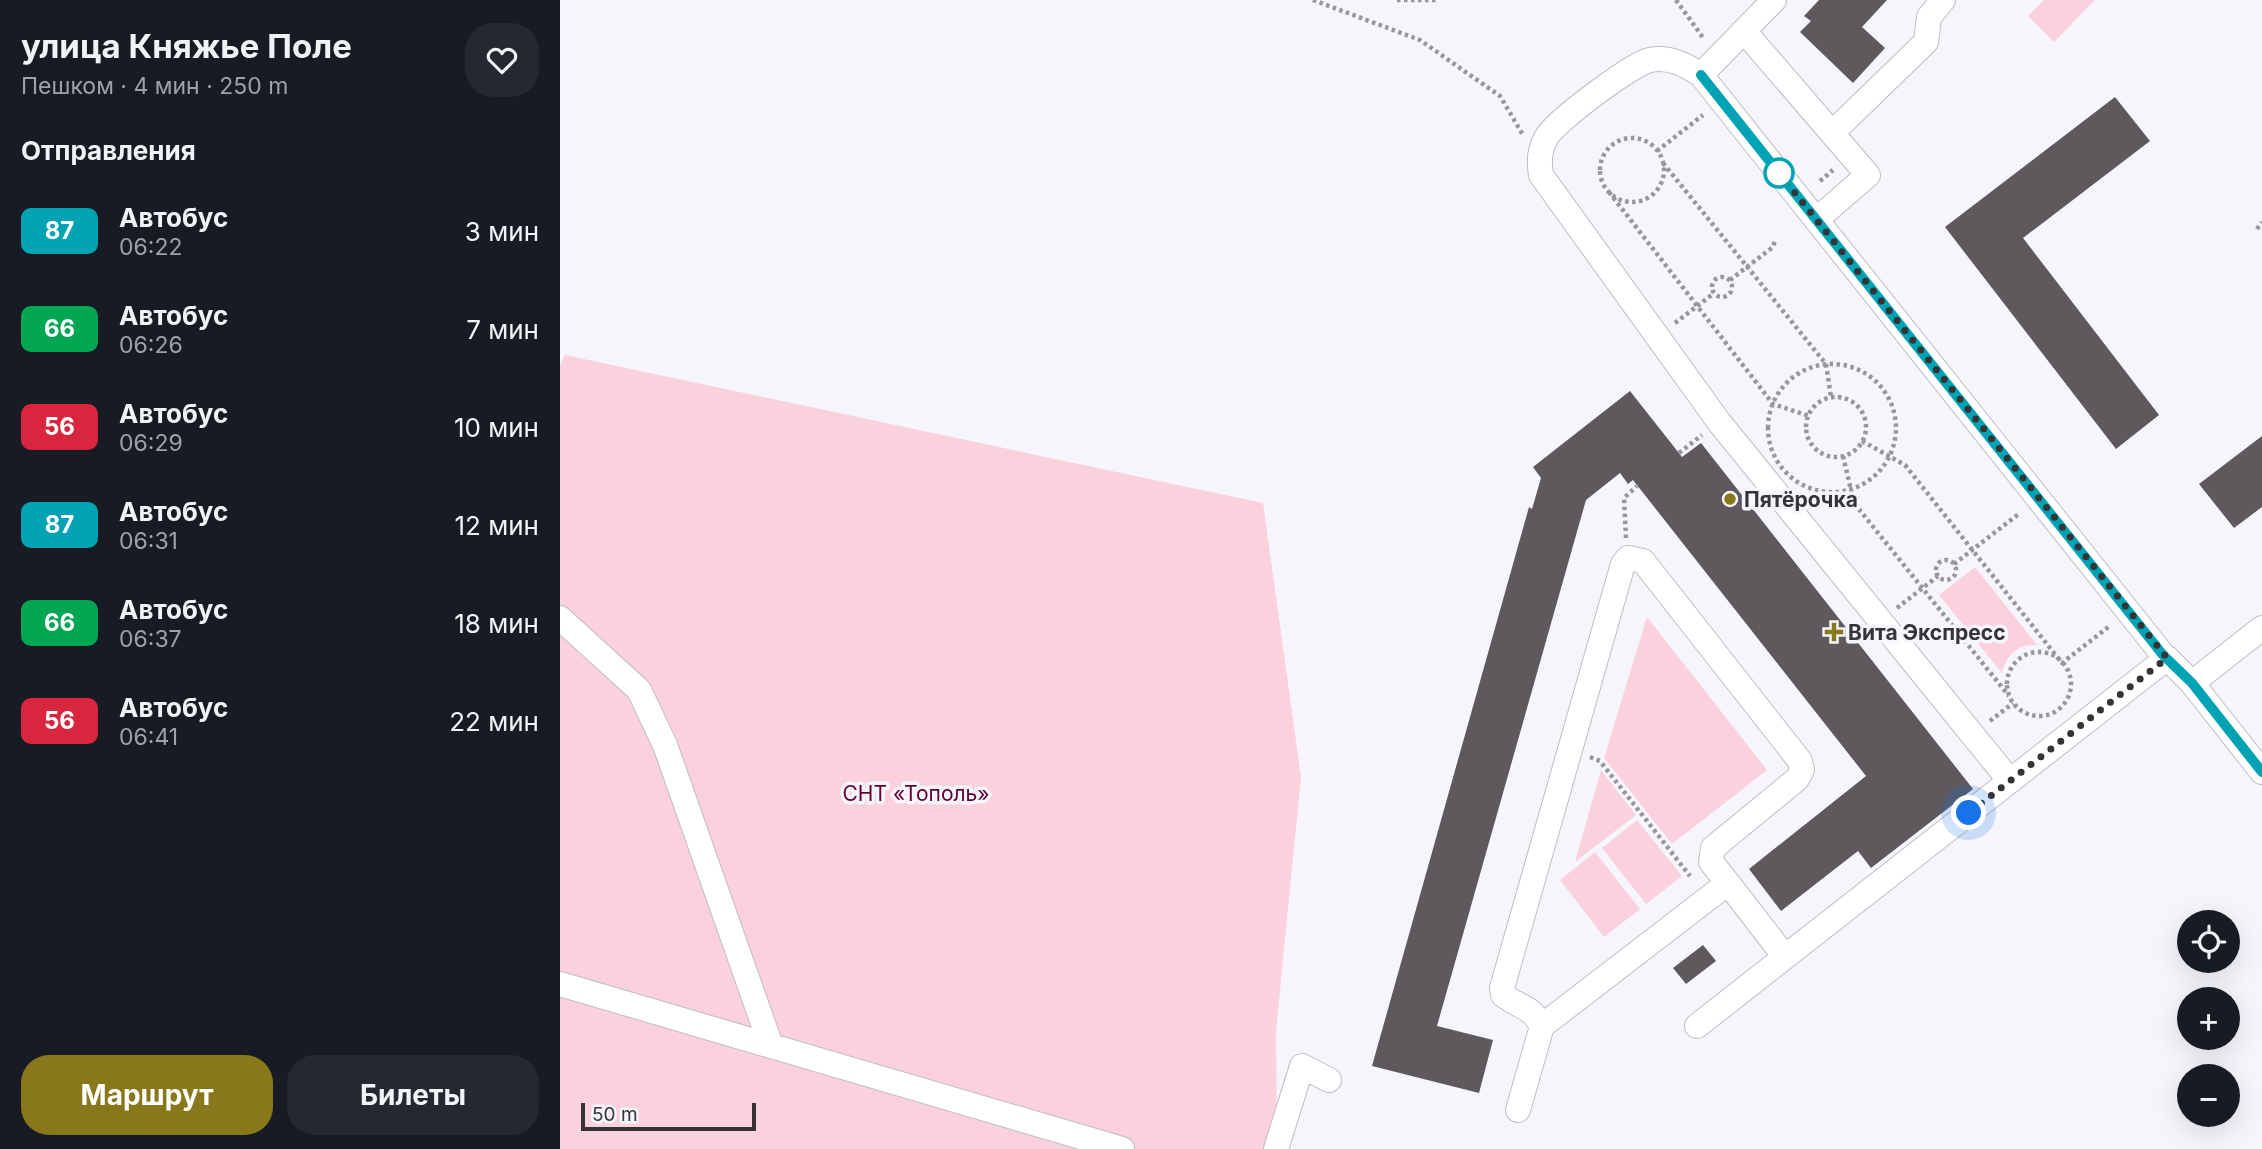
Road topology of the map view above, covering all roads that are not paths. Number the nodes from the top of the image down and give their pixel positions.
1 (1774, 0) edge
2 (1943, 0) edge
3 (1744, 31) junction
4 (1701, 75) junction
5 (1832, 134) junction
6 (1816, 220) junction
7 (560, 618) edge
8 (2262, 628) edge
9 (2167, 658) junction
10 (2192, 683) junction
11 (2262, 772) edge
12 (2010, 781) junction
13 (1728, 883) junction
14 (1785, 957) junction
15 (560, 985) edge
16 (1542, 1026) junction
17 (1697, 1026) dead end
18 (771, 1046) junction
19 (1329, 1080) dead end
20 (1518, 1110) dead end
21 (1122, 1149) edge
22 (1276, 1149) edge

1 - 3 street
2 - 5 street
3 - 4 street
3 - 5 street
4 - 6 street
4 - 12 street
5 - 6 street
6 - 9 street
7 - 18 street
8 - 10 street
9 - 10 street
9 - 12 street
10 - 11 street
12 - 14 street
13 - 14 street
13 - 16 street
13 - 16 street
14 - 17 street
15 - 18 street
16 - 20 street
18 - 21 street
19 - 22 street

